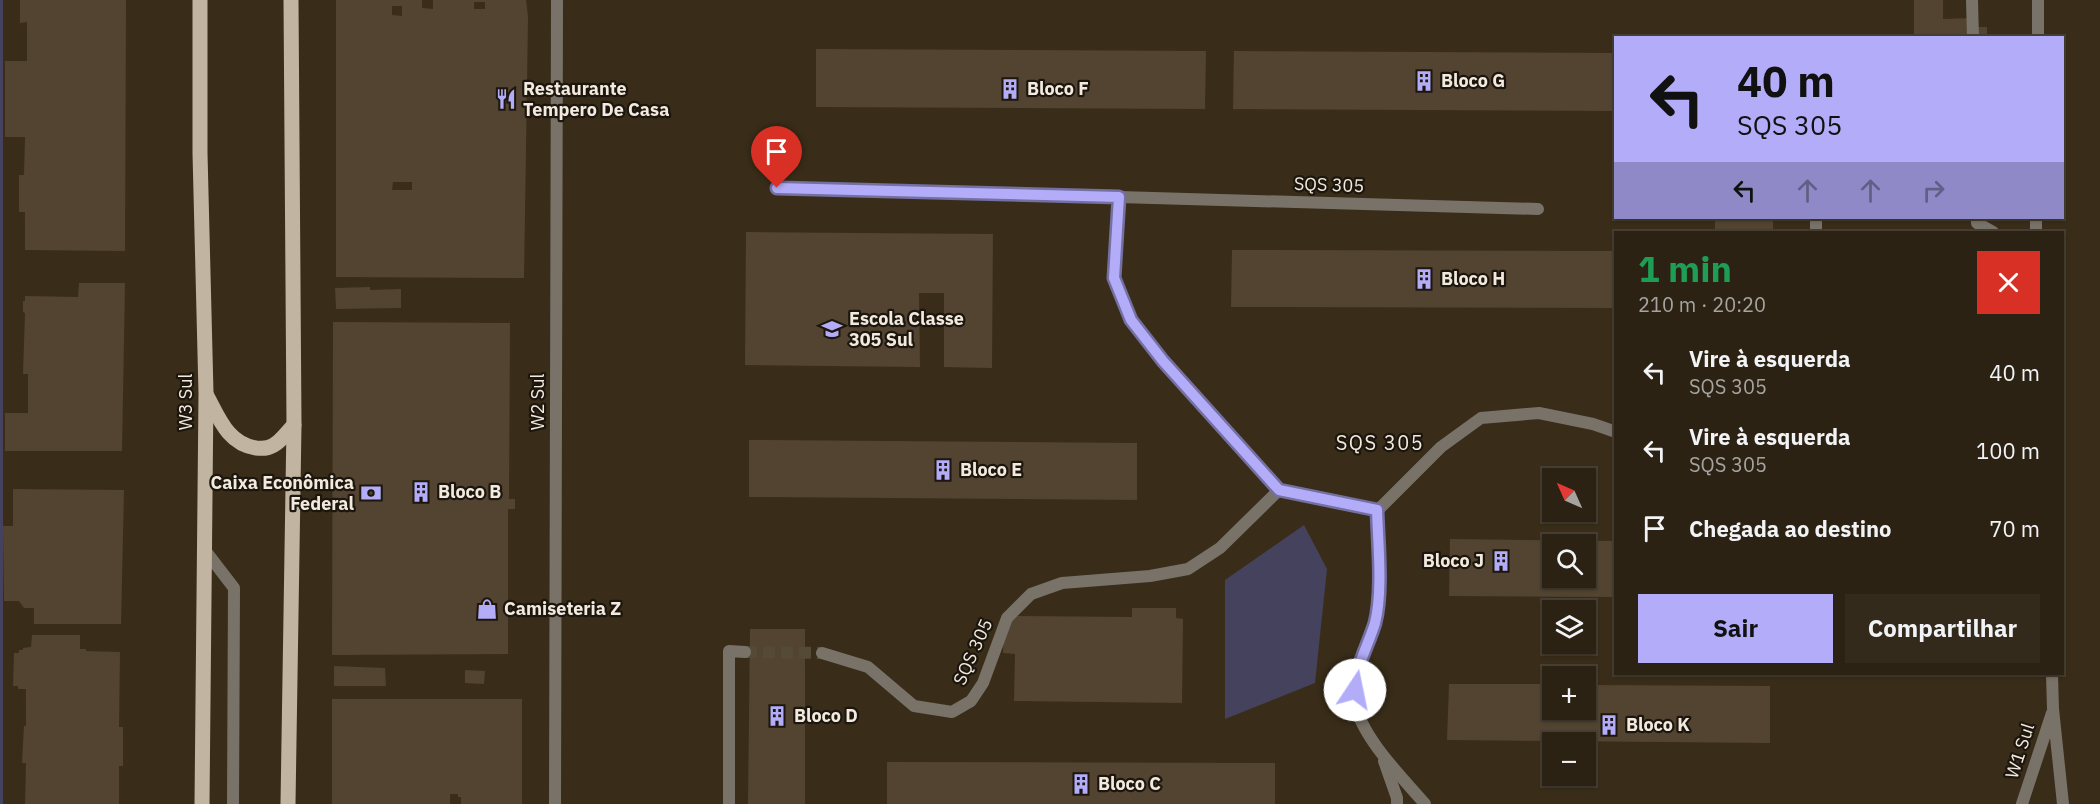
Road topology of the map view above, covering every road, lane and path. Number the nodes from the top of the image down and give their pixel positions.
1 (200, 0) edge
2 (291, 0) edge
3 (557, 0) edge
4 (1972, 0) edge
5 (2038, 0) edge
6 (1973, 36) edge
7 (2038, 36) edge
8 (777, 188) dead end
9 (1119, 197) junction
10 (1538, 209) dead end
11 (1977, 219) edge
12 (1991, 231) edge
13 (206, 393) junction
14 (294, 424) junction
15 (1614, 431) edge
16 (1279, 490) junction
17 (1377, 510) junction
18 (204, 549) junction
19 (745, 652) tunnel mouth
20 (822, 653) tunnel mouth
21 (2052, 675) edge
22 (2053, 709) junction
23 (1379, 749) junction
24 (202, 804) edge
25 (233, 804) edge
26 (288, 804) edge
27 (555, 804) edge
28 (729, 804) edge
29 (1397, 804) edge
30 (1425, 804) edge
31 (2022, 804) edge
32 (2063, 804) edge

1 - 13 main road, W3 Sul
2 - 14 main road
3 - 27 street, W2 Sul
4 - 6 street
5 - 7 street
8 - 9 street, SQS 305
9 - 10 street, SQS 305
9 - 16 street
11 - 12 street
13 - 14 main road
13 - 18 main road, W3 Sul
14 - 26 main road
15 - 17 street
16 - 17 street
16 - 20 street, SQS 305
17 - 23 street
18 - 24 main road, W3 Sul
18 - 25 street
19 - 28 street
21 - 22 street, W1 Sul
22 - 31 street, W1 Sul
22 - 32 street, W1 Sul
23 - 29 street
23 - 30 street

